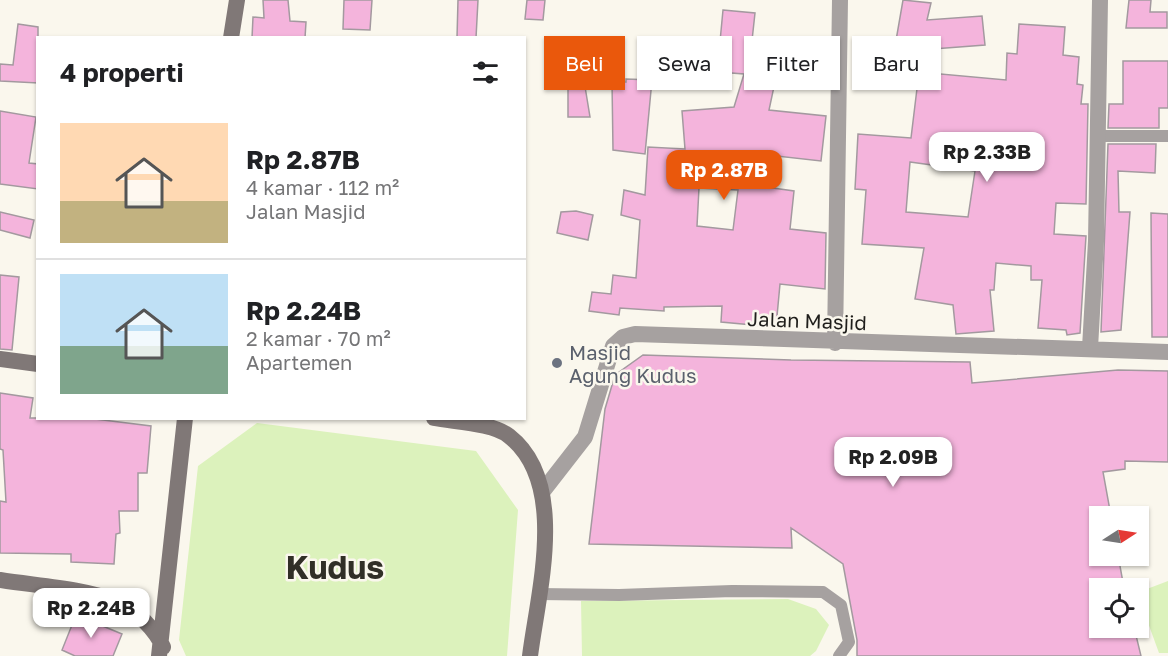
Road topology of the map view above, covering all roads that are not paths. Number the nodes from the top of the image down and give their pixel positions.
1 (237, 0) edge
2 (840, 0) edge
3 (1100, 0) edge
4 (231, 36) edge
5 (1097, 136) junction
6 (1168, 136) edge
7 (836, 343) junction
8 (1090, 348) junction
9 (1168, 352) edge
10 (0, 359) edge
11 (36, 364) edge
12 (185, 420) edge
13 (447, 420) edge
14 (543, 491) junction
15 (0, 580) edge
16 (538, 594) junction
17 (162, 651) edge
18 (530, 656) edge
19 (839, 656) edge

1 - 4 main road
2 - 7 street
3 - 5 street
5 - 6 lane
5 - 8 street
7 - 8 street, Jalan Masjid
7 - 14 street, Jalan Masjid
8 - 9 street, Jalan Masjid
10 - 11 main road
12 - 17 main road
13 - 14 main road
14 - 16 main road
15 - 17 main road
16 - 18 main road
16 - 19 lane

